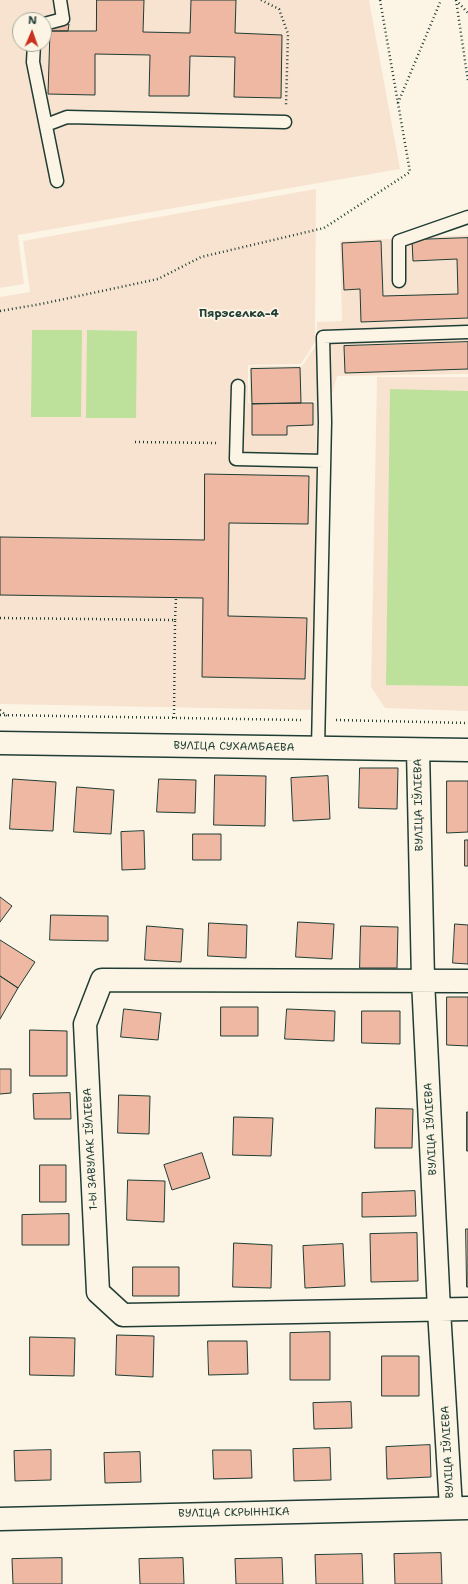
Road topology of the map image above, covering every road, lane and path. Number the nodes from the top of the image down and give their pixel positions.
1 (60, 0) edge
2 (261, 0) edge
3 (380, 0) edge
4 (441, 0) edge
5 (456, 0) edge
6 (468, 13) edge
7 (52, 21) edge
8 (34, 52) edge
9 (468, 81) edge
10 (398, 104) junction
11 (285, 122) joint
12 (46, 125) junction
13 (57, 181) dead end
14 (468, 217) edge
15 (398, 281) dead end
16 (0, 311) edge
17 (467, 332) edge
18 (238, 386) dead end
19 (135, 442) dead end
20 (237, 443) junction
21 (324, 461) junction
22 (176, 598) dead end
23 (0, 618) edge
24 (175, 620) junction
25 (0, 710) edge
26 (0, 716) edge
27 (7, 716) junction
28 (174, 718) junction
29 (319, 720) junction
30 (468, 723) edge
31 (0, 742) edge
32 (318, 748) junction
33 (418, 750) junction
34 (468, 750) edge
35 (424, 980) junction
36 (468, 981) edge
37 (468, 1309) edge
38 (439, 1310) junction
39 (459, 1508) edge
40 (0, 1519) edge

1 - 7 lane
2 - 11 path
3 - 10 path
4 - 10 path
5 - 6 path
5 - 9 path
8 - 12 lane
10 - 16 path
11 - 12 lane
12 - 13 lane
14 - 15 lane
17 - 21 lane
18 - 20 lane
19 - 20 path
20 - 21 lane
21 - 29 lane
22 - 24 path
23 - 24 path
24 - 28 path
25 - 27 path
26 - 27 path
27 - 28 path
28 - 29 path
29 - 30 path
29 - 32 lane
31 - 32 street, ВУЛІЦА СУХАМБАЕВА
32 - 33 street, ВУЛІЦА СУХАМБАЕВА
33 - 34 street, ВУЛІЦА СУХАМБАЕВА
33 - 35 street, ВУЛІЦА ІЎЛІЕВА
35 - 36 street
35 - 38 street, ВУЛІЦА ІЎЛІЕВА
35 - 38 street, 1-Ы ЗАВУЛАК ІЎЛІЕВА
37 - 38 street
38 - 39 street, ВУЛІЦА ІЎЛІЕВА
39 - 40 street, ВУЛІЦА СКРЫННІКА

